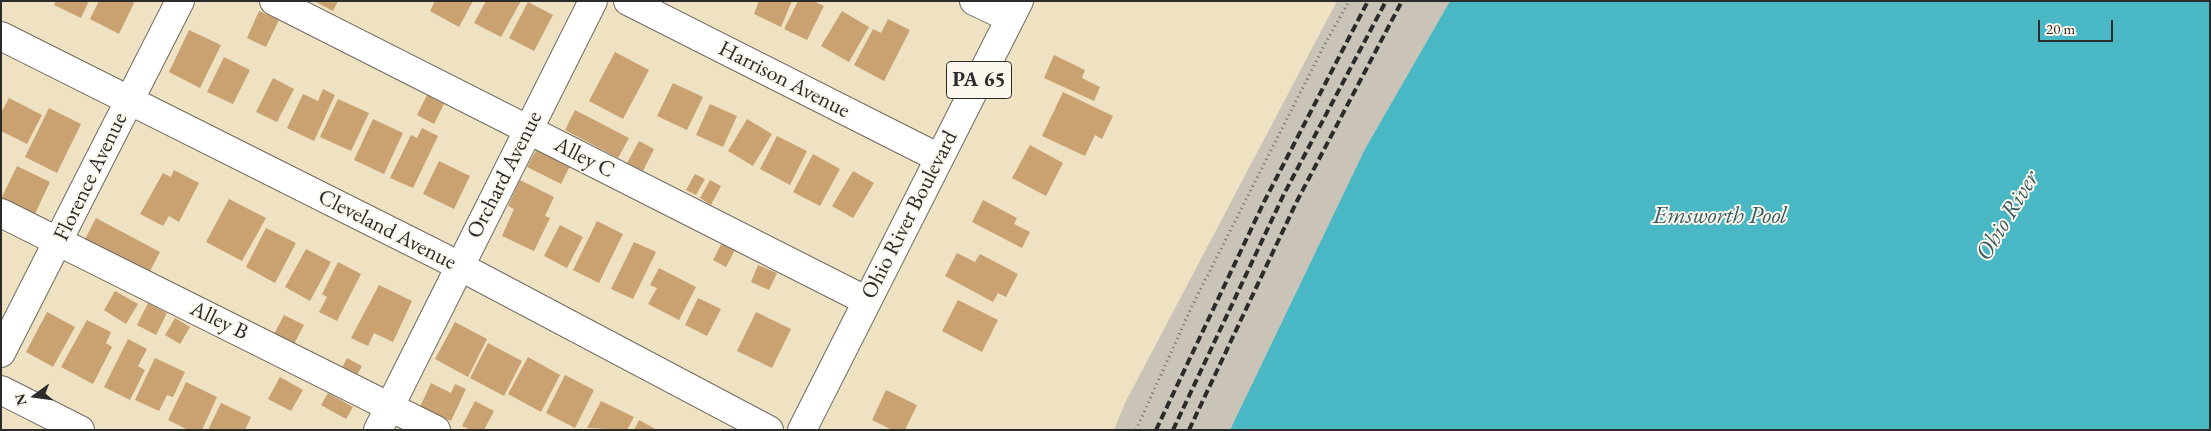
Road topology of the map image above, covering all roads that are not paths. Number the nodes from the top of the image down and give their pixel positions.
1 (180, 1) edge
2 (274, 1) edge
3 (593, 1) edge
4 (628, 1) edge
5 (974, 1) edge
6 (1014, 10) edge
7 (1, 36) edge
8 (129, 100) junction
9 (528, 129) junction
10 (939, 158) junction
11 (1, 214) edge
12 (59, 242) junction
13 (458, 266) junction
14 (867, 301) junction
15 (1, 353) edge
16 (1, 390) edge
17 (391, 406) junction
18 (80, 430) edge
19 (378, 430) edge
20 (436, 430) edge
21 (769, 430) edge
22 (802, 430) edge

1 - 8 main road, Florence Avenue
2 - 9 main road, Alley C
3 - 9 main road, Orchard Avenue
4 - 10 main road, Harrison Avenue
5 - 6 main road
6 - 10 main road, Ohio River Boulevard / PA 65
7 - 8 main road, Cleveland Avenue
8 - 12 main road, Florence Avenue
8 - 13 main road, Cleveland Avenue
9 - 13 main road, Orchard Avenue
9 - 14 main road, Alley C
10 - 14 main road, Ohio River Boulevard / PA 65
11 - 12 main road, Alley B
12 - 15 main road, Florence Avenue
12 - 17 main road, Alley B
13 - 17 main road, Orchard Avenue
13 - 21 main road, Cleveland Avenue
14 - 22 main road, Ohio River Boulevard / PA 65
16 - 18 main road
17 - 19 main road, Orchard Avenue
17 - 20 main road, Alley B

